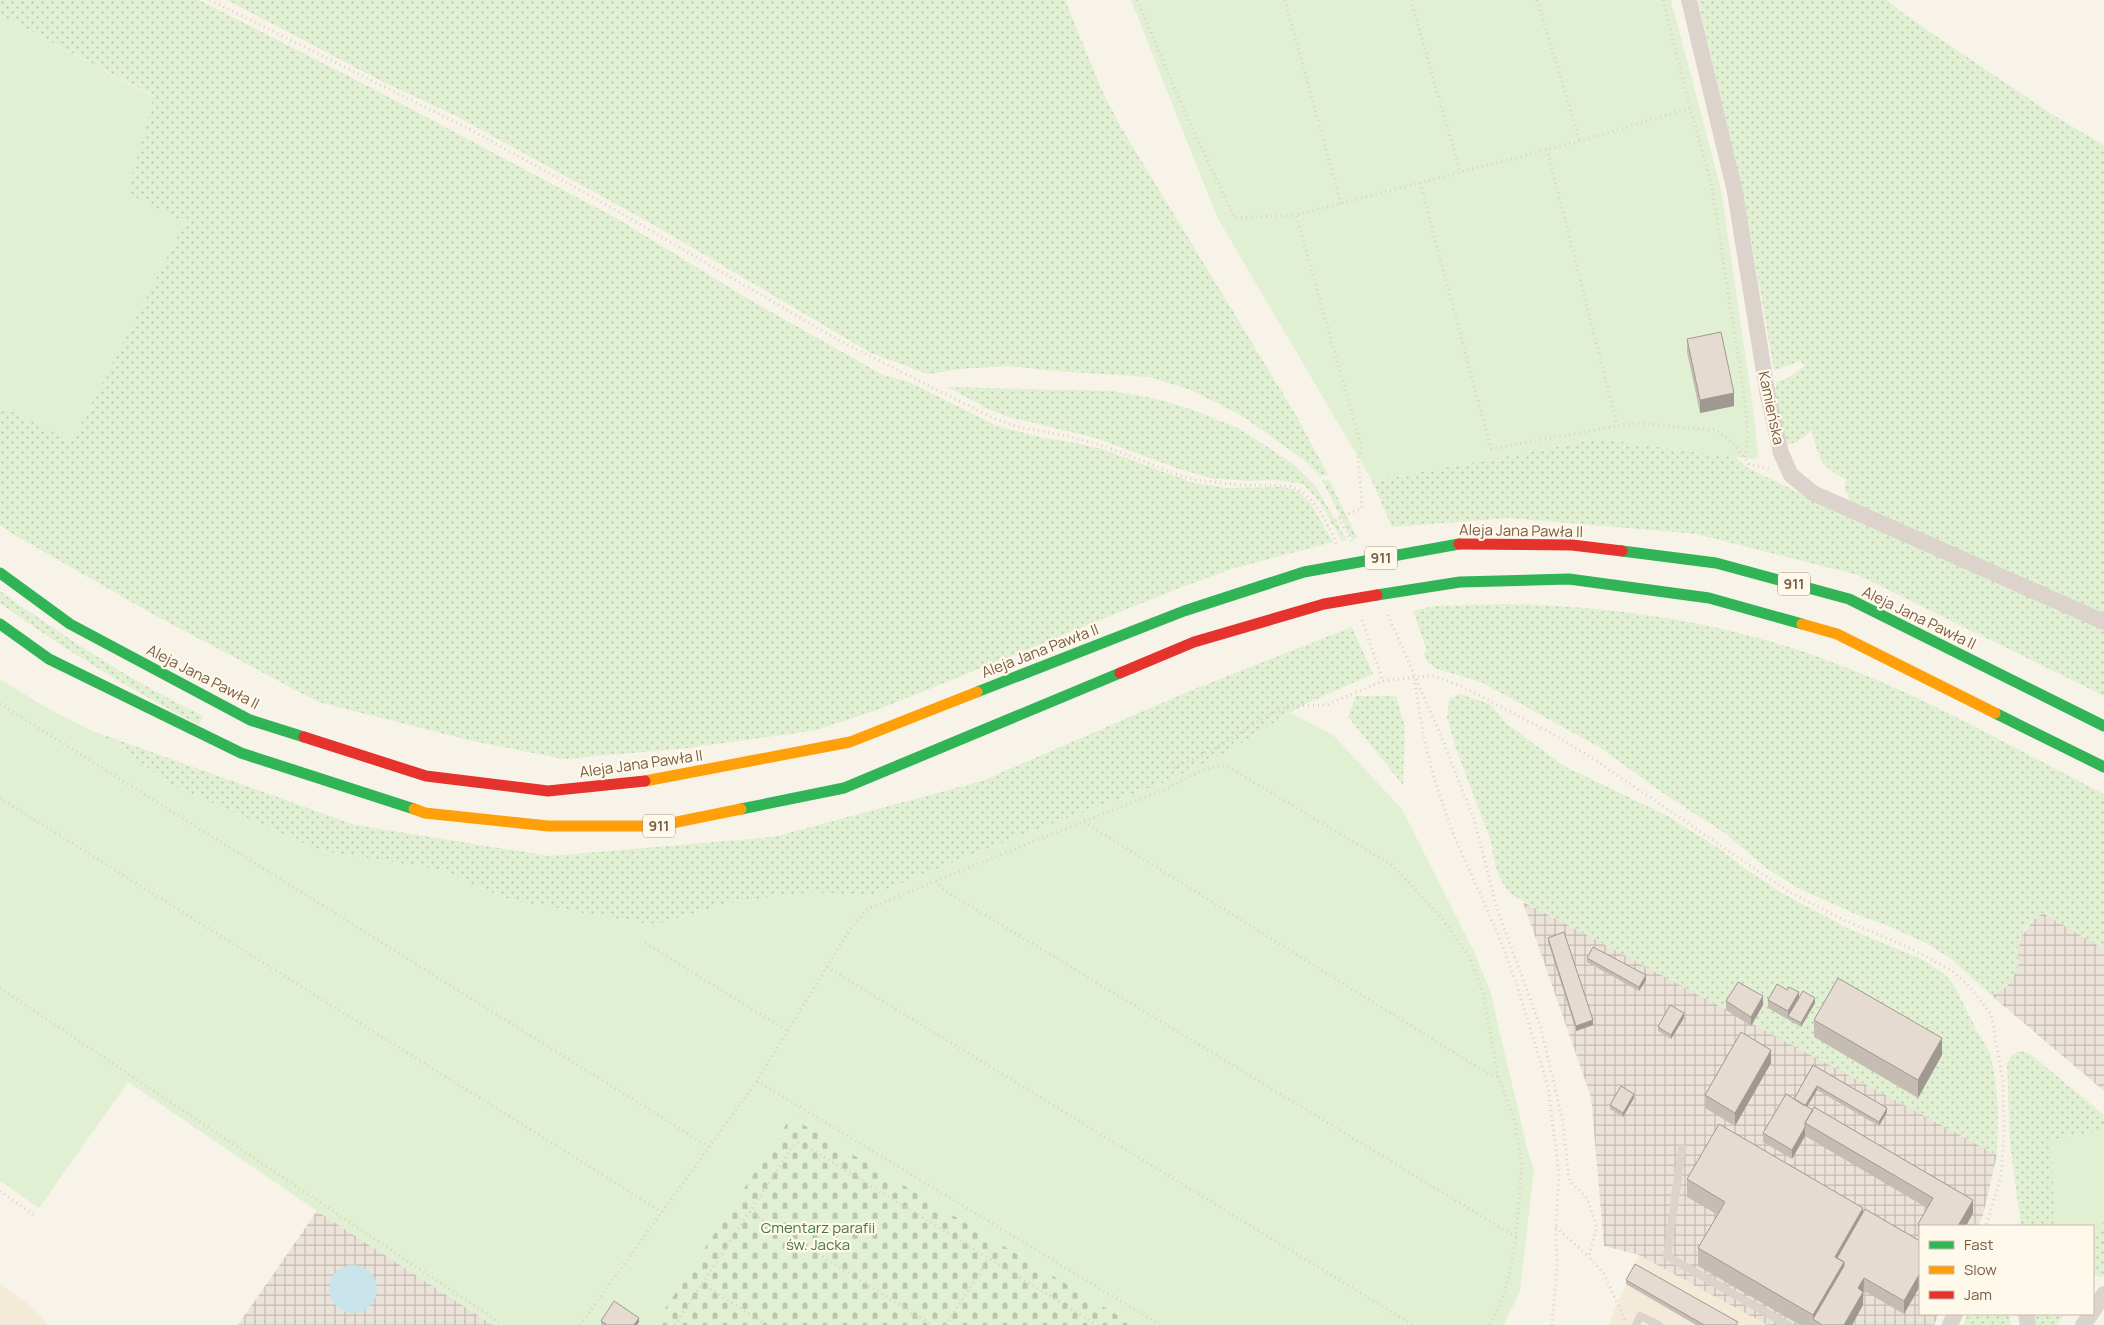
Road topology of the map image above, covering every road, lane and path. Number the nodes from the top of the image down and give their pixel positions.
1 (210, 0) edge
2 (1137, 0) edge
3 (1285, 0) edge
4 (1411, 0) edge
5 (1537, 0) edge
6 (1663, 0) edge
7 (1688, 0) edge
8 (1690, 108) junction
9 (1580, 140) junction
10 (1547, 149) junction
11 (1460, 172) junction
12 (1420, 183) junction
13 (1341, 204) junction
14 (1296, 216) junction
15 (1617, 425) junction
16 (1290, 486) dead end
17 (1339, 518) junction
18 (1327, 526) dead end
19 (1354, 546) dead end
20 (0, 573) edge
21 (1384, 606) dead end
22 (2104, 622) edge
23 (0, 624) edge
24 (1414, 677) junction
25 (0, 704) edge
26 (2104, 726) edge
27 (2104, 767) edge
28 (1174, 768) dead end
29 (0, 798) edge
30 (1083, 822) junction
31 (936, 880) junction
32 (645, 943) dead end
33 (827, 967) junction
34 (0, 988) edge
35 (788, 1032) junction
36 (1498, 1076) junction
37 (757, 1081) junction
38 (709, 1148) junction
39 (1682, 1148) dead end
40 (0, 1191) edge
41 (662, 1212) junction
42 (750, 1212) junction
43 (34, 1215) dead end
44 (1986, 1225) edge
45 (1556, 1227) junction
46 (1516, 1237) junction
47 (1589, 1256) junction
48 (989, 1258) junction
49 (702, 1284) junction
50 (2104, 1294) edge
51 (2094, 1309) edge
52 (503, 1325) edge
53 (580, 1325) edge
54 (675, 1325) edge
55 (767, 1325) edge
56 (932, 1325) edge
57 (946, 1325) edge
58 (1097, 1325) edge
59 (1160, 1325) edge
60 (1414, 1325) edge
61 (1490, 1325) edge
62 (1552, 1325) edge
63 (1627, 1325) edge
64 (1636, 1325) edge
65 (1659, 1325) edge
66 (1788, 1325) edge

1 - 16 path
2 - 14 path
3 - 13 path
4 - 11 path
5 - 9 path
6 - 8 path
7 - 22 street, Kamieńska
8 - 9 path
8 - 15 path
9 - 10 path
10 - 11 path
10 - 15 path
11 - 12 path
12 - 13 path
12 - 15 path
13 - 14 path
14 - 17 path
17 - 18 path
17 - 19 path
20 - 26 main road, Aleja Jana Pawła II / 911
21 - 24 path
23 - 27 main road, 911
24 - 28 path
24 - 44 path
24 - 45 path
24 - 47 path
25 - 38 path
29 - 41 path
30 - 31 path
30 - 36 path
30 - 36 path
31 - 33 path
31 - 46 path
32 - 35 path
33 - 35 path
33 - 60 path
34 - 52 path
35 - 37 path
36 - 46 path
37 - 38 path
37 - 59 path
38 - 41 path
39 - 66 lane
40 - 43 path
41 - 53 path
42 - 48 path
42 - 49 path
42 - 56 path
45 - 47 path
45 - 62 path
46 - 61 path
47 - 63 path
48 - 57 path
48 - 58 path
49 - 54 path
49 - 55 path
50 - 51 street
64 - 65 lane

